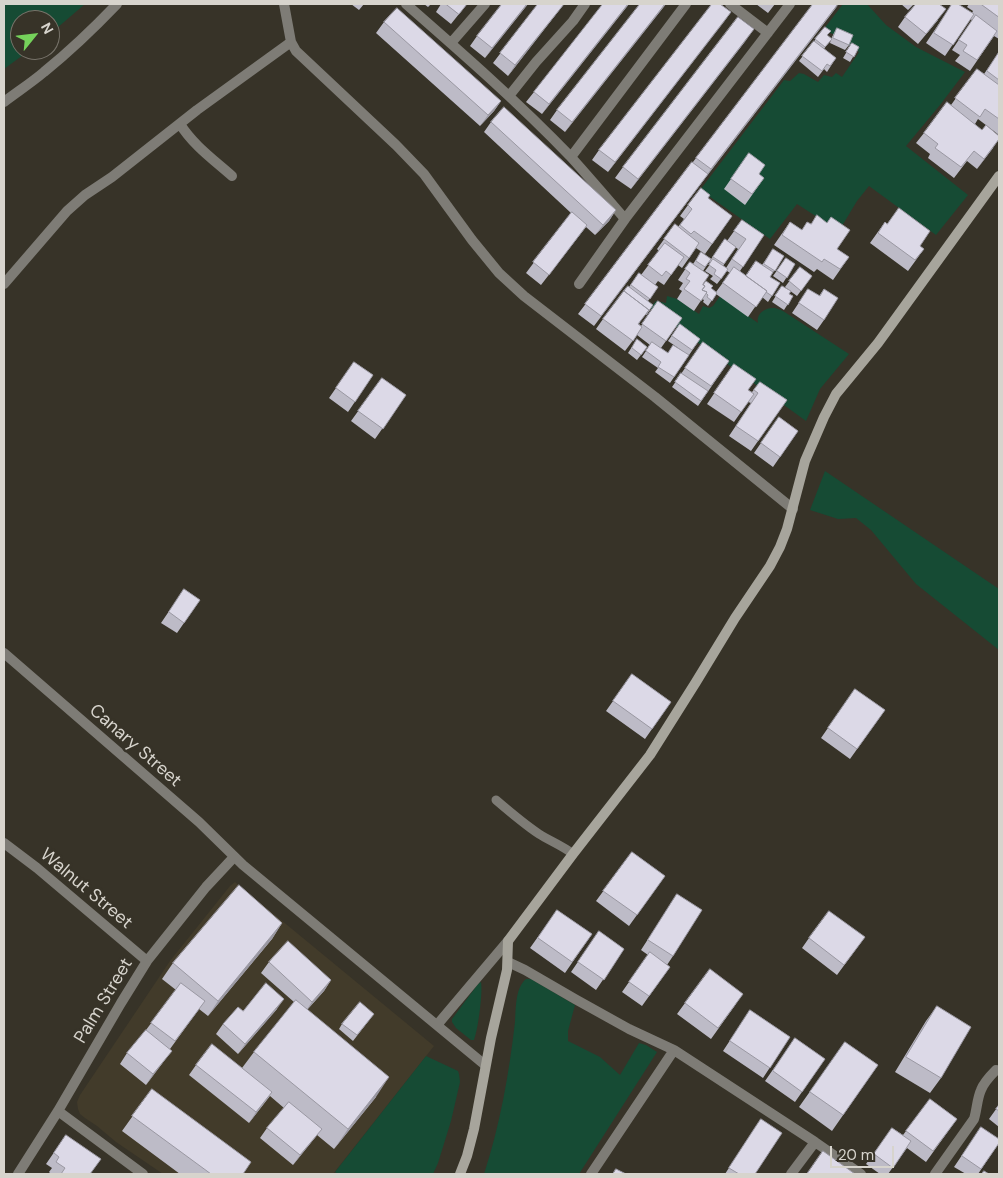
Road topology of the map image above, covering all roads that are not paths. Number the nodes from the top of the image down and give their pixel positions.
1 (117, 4) edge
2 (284, 4) edge
3 (406, 4) edge
4 (484, 4) edge
5 (585, 4) edge
6 (686, 4) edge
7 (730, 4) edge
8 (790, 4) edge
9 (768, 33) junction
10 (291, 42) junction
11 (451, 43) junction
12 (509, 96) junction
13 (4, 102) edge
14 (180, 124) junction
15 (571, 157) junction
16 (232, 176) dead end
17 (999, 176) edge
18 (625, 219) junction
19 (4, 284) edge
20 (579, 284) dead end
21 (792, 509) junction
22 (4, 654) edge
23 (496, 800) dead end
24 (4, 843) edge
25 (573, 854) junction
26 (234, 857) junction
27 (508, 941) junction
28 (147, 961) junction
29 (508, 962) junction
30 (437, 1024) junction
31 (674, 1050) junction
32 (485, 1065) junction
33 (996, 1070) dead end
34 (58, 1111) junction
35 (815, 1142) junction
36 (18, 1174) edge
37 (143, 1174) edge
38 (460, 1174) edge
39 (591, 1174) edge
40 (791, 1174) edge
41 (861, 1174) edge
42 (935, 1174) edge

1 - 13 street
2 - 10 street
3 - 11 street
4 - 11 street
5 - 12 street
6 - 15 street
7 - 9 street
8 - 9 street
9 - 18 street
10 - 14 street
10 - 21 street
11 - 12 street
12 - 15 street
14 - 16 street
14 - 19 street
15 - 18 street
17 - 21 street
18 - 20 street
21 - 25 street
22 - 26 street, Canary Street
23 - 25 lane
24 - 28 street, Walnut Street
25 - 27 street
26 - 28 street, Palm Street
26 - 30 street, Canary Street
27 - 29 street
27 - 30 street
28 - 34 street, Palm Street
29 - 31 street
29 - 32 street
30 - 32 street, Canary Street
31 - 35 street
31 - 39 street
32 - 38 street
33 - 42 street
34 - 36 street, Palm Street
34 - 37 street
35 - 40 street
35 - 41 street

